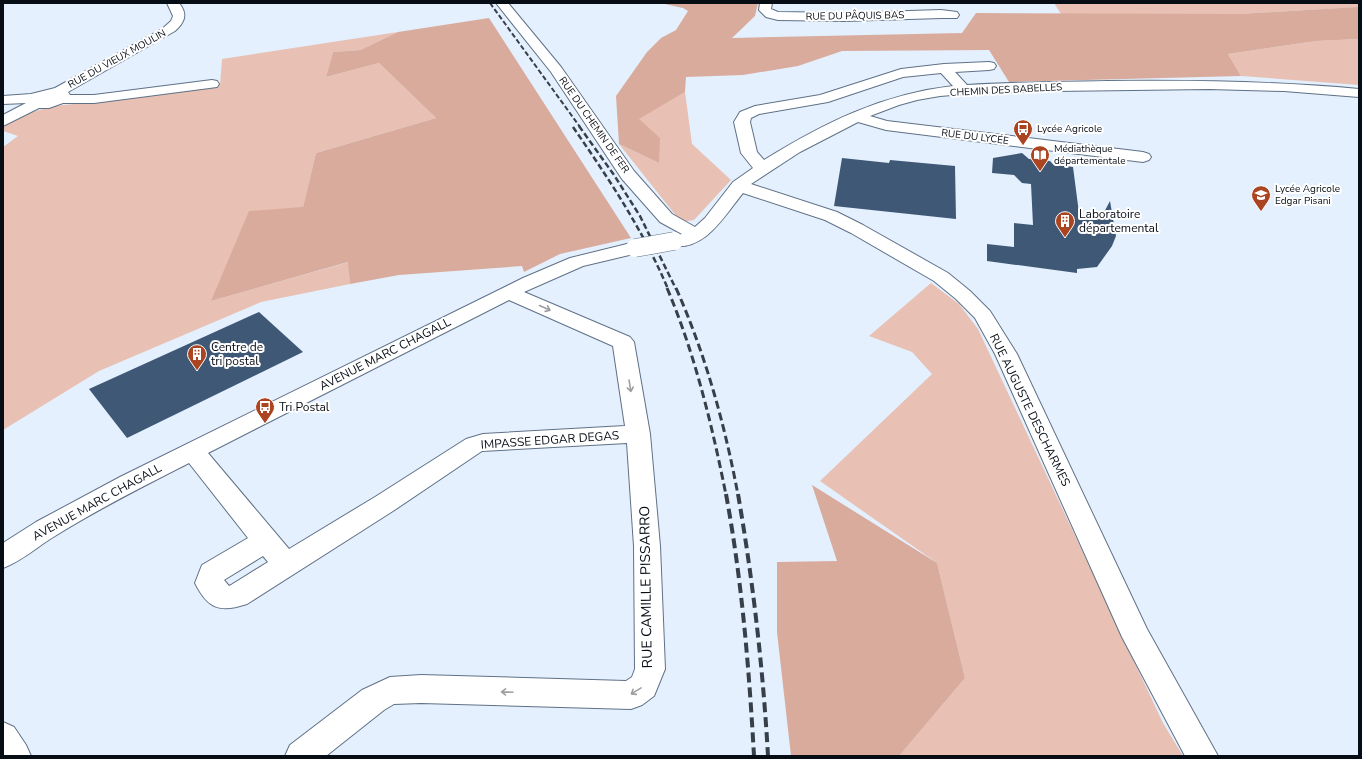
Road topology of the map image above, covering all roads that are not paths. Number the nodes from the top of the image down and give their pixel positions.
1 (173, 3) edge
2 (502, 3) edge
3 (766, 3) edge
4 (953, 15) dead end
5 (988, 66) dead end
6 (944, 68) junction
7 (212, 84) dead end
8 (965, 91) junction
9 (1359, 93) edge
10 (59, 96) junction
11 (3, 100) edge
12 (36, 101) junction
13 (857, 117) junction
14 (3, 121) edge
15 (1143, 157) dead end
16 (763, 169) junction
17 (739, 186) junction
18 (698, 234) junction
19 (509, 293) junction
20 (638, 434) junction
21 (193, 451) junction
22 (265, 541) junction
23 (3, 557) edge
24 (286, 564) junction
25 (3, 737) edge
26 (15, 756) edge
27 (300, 756) edge
28 (1202, 756) edge

1 - 10 street, RUE DU VIEUX MOULIN
2 - 18 street, RUE DU CHEMIN DE FER
3 - 4 street, RUE DU PÂQUIS BAS
5 - 6 street
6 - 8 street
6 - 16 street
7 - 10 street, RUE DU VIEUX MOULIN
8 - 9 street, CHEMIN DES BABELLES
8 - 13 street, CHEMIN DES BABELLES
10 - 12 street
11 - 12 street
12 - 14 street
13 - 15 street, RUE DU LYCÉE
13 - 16 street, CHEMIN DES BABELLES
16 - 17 street, CHEMIN DES BABELLES
17 - 18 street, CHEMIN DES BABELLES
17 - 28 street, RUE AUGUSTE DESCHARMES
18 - 19 street, AVENUE MARC CHAGALL, bridge
19 -> 20 street, RUE CAMILLE PISSARRO
19 - 21 street, AVENUE MARC CHAGALL
20 - 24 street, IMPASSE EDGAR DEGAS
20 -> 27 street, RUE CAMILLE PISSARRO
21 - 22 street
21 - 23 street, AVENUE MARC CHAGALL
22 - 24 street
22 - 24 street, IMPASSE EDGAR DEGAS
25 - 26 street

